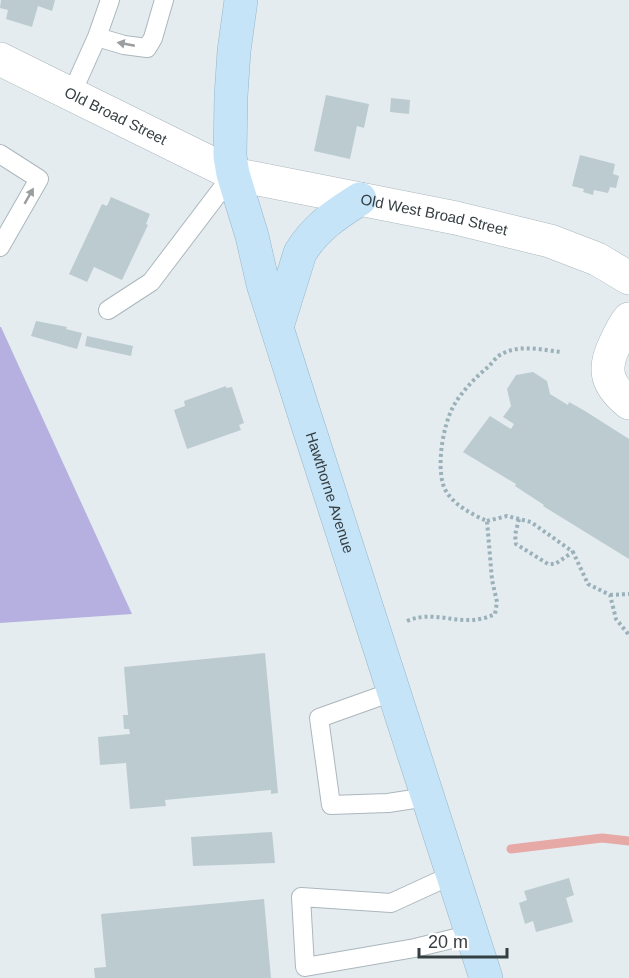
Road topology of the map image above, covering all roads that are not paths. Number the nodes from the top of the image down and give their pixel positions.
1 (110, 0) edge
2 (164, 0) edge
3 (242, 0) edge
4 (97, 37) junction
5 (0, 59) edge
6 (71, 95) junction
7 (0, 154) edge
8 (232, 174) junction
9 (360, 199) junction
10 (0, 247) edge
11 (629, 278) edge
12 (108, 310) dead end
13 (629, 319) edge
14 (277, 327) junction
15 (629, 403) edge
16 (392, 692) junction
17 (427, 797) junction
18 (452, 875) junction
19 (472, 934) junction
20 (486, 978) edge

1 - 4 lane
2 -> 4 lane
3 - 8 main road, Hawthorne Avenue
4 - 6 lane
5 - 6 street, Old Broad Street
6 - 8 street, Old Broad Street
10 -> 7 lane
8 - 9 street, Old West Broad Street
8 - 12 lane
8 - 14 main road, Hawthorne Avenue
9 - 11 street, Old West Broad Street
9 - 14 main road
13 - 15 street
14 - 16 main road, Hawthorne Avenue
16 - 17 main road, Hawthorne Avenue
16 - 17 lane
17 - 18 main road, Hawthorne Avenue
18 - 19 main road, Hawthorne Avenue
18 - 19 lane
19 - 20 main road, Hawthorne Avenue

